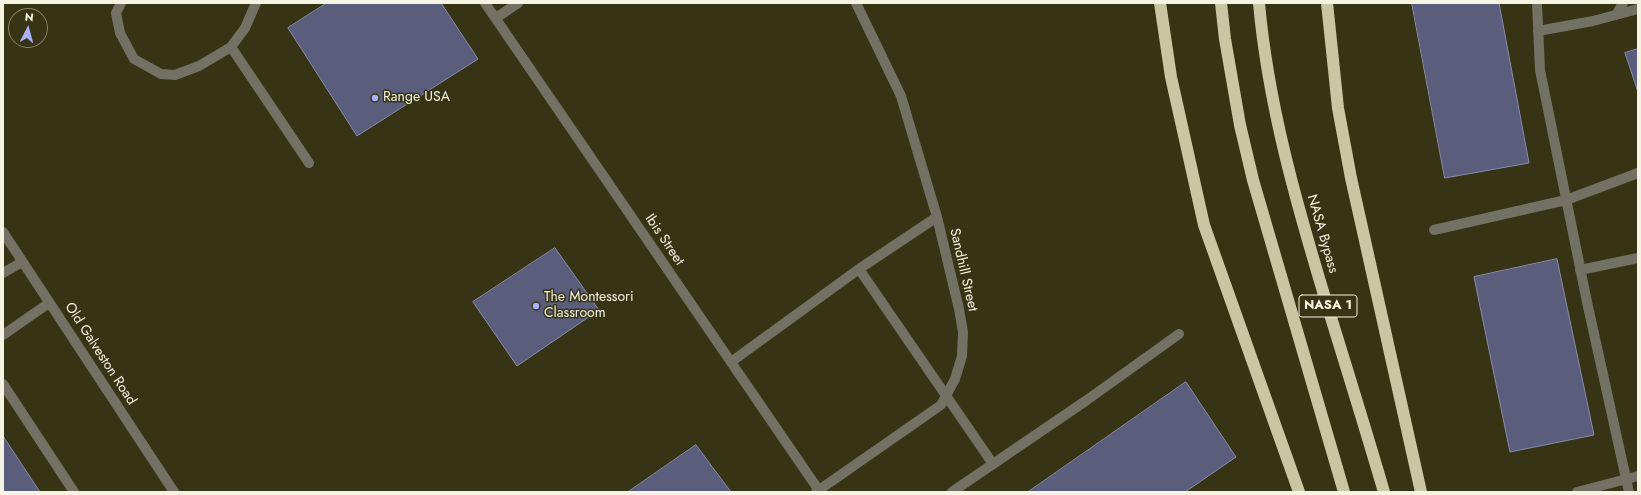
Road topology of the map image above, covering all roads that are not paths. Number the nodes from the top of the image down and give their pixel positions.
1 (121, 3) edge
2 (256, 3) edge
3 (485, 3) edge
4 (518, 3) edge
5 (856, 3) edge
6 (1160, 3) edge
7 (1221, 3) edge
8 (1259, 3) edge
9 (1327, 3) edge
10 (1537, 3) edge
11 (1623, 3) edge
12 (1638, 9) edge
13 (1616, 15) junction
14 (496, 18) junction
15 (1538, 31) junction
16 (231, 46) junction
17 (308, 163) dead end
18 (1638, 173) edge
19 (1566, 200) junction
20 (937, 217) junction
21 (1434, 230) dead end
22 (3, 232) edge
23 (1638, 258) edge
24 (22, 262) junction
25 (859, 269) junction
26 (1580, 270) junction
27 (3, 273) edge
28 (50, 303) junction
29 (1179, 334) dead end
30 (3, 335) edge
31 (731, 362) junction
32 (3, 384) edge
33 (946, 395) junction
34 (993, 464) junction
35 (1638, 476) edge
36 (1626, 478) junction
37 (818, 491) edge
38 (74, 492) edge
39 (174, 492) edge
40 (952, 492) edge
41 (1300, 492) edge
42 (1344, 492) edge
43 (1384, 492) edge
44 (1421, 492) edge
45 (1577, 492) edge
46 (1629, 492) edge

1 - 16 street
2 - 16 street
3 - 14 street, Ibis Street
4 - 14 street
5 - 20 street, Sandhill Street
6 - 41 highway
7 - 42 highway, NASA 1
8 - 43 highway, NASA Bypass / NASA 1
9 - 44 highway
10 - 15 street
11 - 13 street
12 - 13 street
13 - 15 street
14 - 31 street, Ibis Street
15 - 19 street
16 - 17 street
18 - 19 street
19 - 21 street
19 - 26 street
20 - 25 street
20 - 33 street, Sandhill Street
22 - 24 street, Old Galveston Road
23 - 26 street
24 - 27 street
24 - 28 street, Old Galveston Road
25 - 31 street
25 - 33 street
26 - 36 street
28 - 30 street
28 - 39 street, Old Galveston Road
29 - 34 street
31 - 37 street, Ibis Street
32 - 38 street
33 - 34 street
33 - 37 street, Sandhill Street
34 - 40 street
35 - 36 street
36 - 45 street
36 - 46 street

